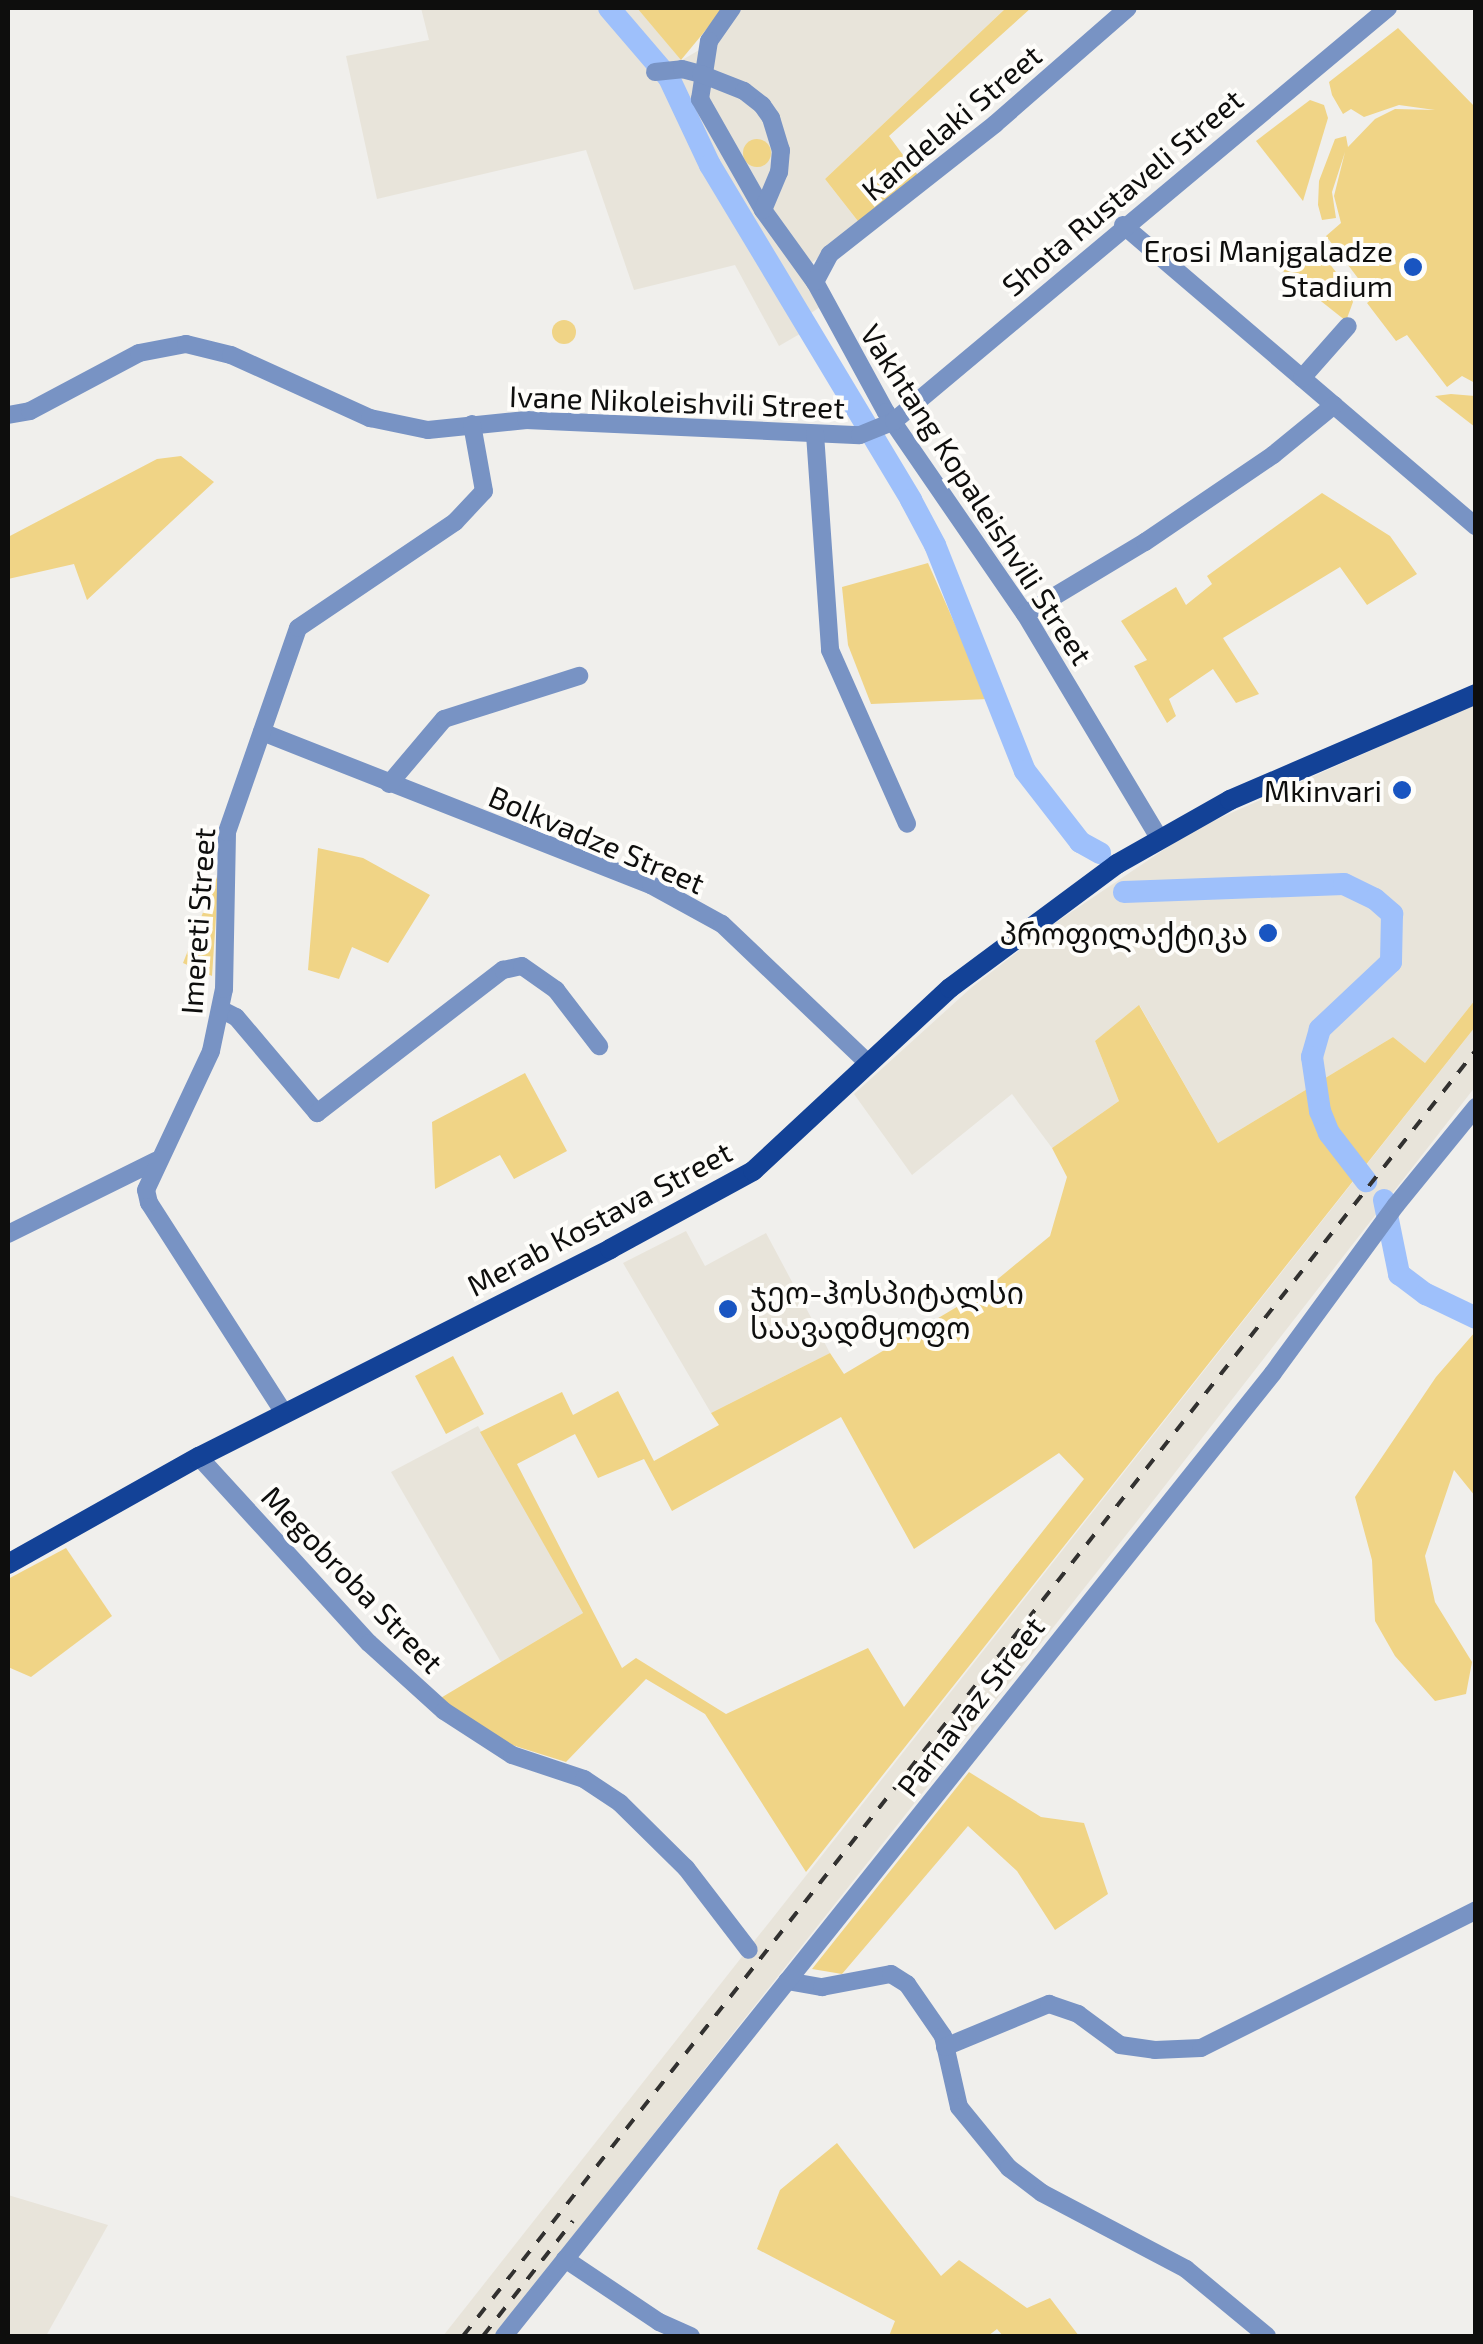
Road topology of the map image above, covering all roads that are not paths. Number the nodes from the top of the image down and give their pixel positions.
1 (732, 8) edge
2 (1128, 8) edge
3 (1388, 8) edge
4 (662, 71) dead end
5 (701, 74) junction
6 (763, 210) junction
7 (1123, 225) junction
8 (814, 282) junction
9 (1348, 326) dead end
10 (1302, 378) junction
11 (1334, 405) junction
12 (8, 415) edge
13 (894, 421) junction
14 (472, 424) junction
15 (814, 434) junction
16 (1476, 526) edge
17 (1025, 614) junction
18 (580, 676) dead end
19 (1476, 694) edge
20 (262, 732) junction
21 (390, 784) junction
22 (907, 824) dead end
23 (1159, 838) junction
24 (222, 1010) junction
25 (599, 1046) dead end
26 (868, 1064) junction
27 (1476, 1107) edge
28 (156, 1162) junction
29 (8, 1234) edge
30 (284, 1414) junction
31 (198, 1457) junction
32 (8, 1564) edge
33 (1476, 1910) edge
34 (750, 1950) dead end
35 (787, 1981) junction
36 (946, 2046) junction
37 (565, 2259) junction
38 (504, 2336) edge
39 (692, 2336) edge
40 (1267, 2336) edge

1 - 5 street
2 - 8 street, Kandelaki Street
3 - 7 street, Shota Rustaveli Street
4 - 5 street
5 - 6 street, Vakhtang Kopaleishvili Street
5 - 6 street
6 - 8 street, Vakhtang Kopaleishvili Street
7 - 10 street
7 - 13 street, Shota Rustaveli Street
8 - 13 street, Vakhtang Kopaleishvili Street
9 - 10 street
10 - 11 street
11 - 16 street
11 - 17 street
12 - 14 street, Ivane Nikoleishvili Street
13 - 15 street, Ivane Nikoleishvili Street
13 - 17 street, Vakhtang Kopaleishvili Street
14 - 15 street, Ivane Nikoleishvili Street
14 - 20 street, Imereti Street
15 - 22 street
17 - 23 street, Vakhtang Kopaleishvili Street
18 - 21 street
19 - 23 main road, Merab Kostava Street
20 - 21 street, Bolkvadze Street
20 - 24 street, Imereti Street
21 - 26 street, Bolkvadze Street
23 - 26 main road, Merab Kostava Street
24 - 25 street
24 - 28 street, Imereti Street
26 - 30 main road, Merab Kostava Street
27 - 35 street, Parnavaz Street
28 - 29 street
28 - 30 street, Imereti Street
30 - 31 main road, Merab Kostava Street
31 - 32 main road, Merab Kostava Street
31 - 34 street, Megobroba Street
33 - 36 street
35 - 36 street
35 - 37 street, Parnavaz Street
36 - 40 street
37 - 38 street, Parnavaz Street
37 - 39 street

